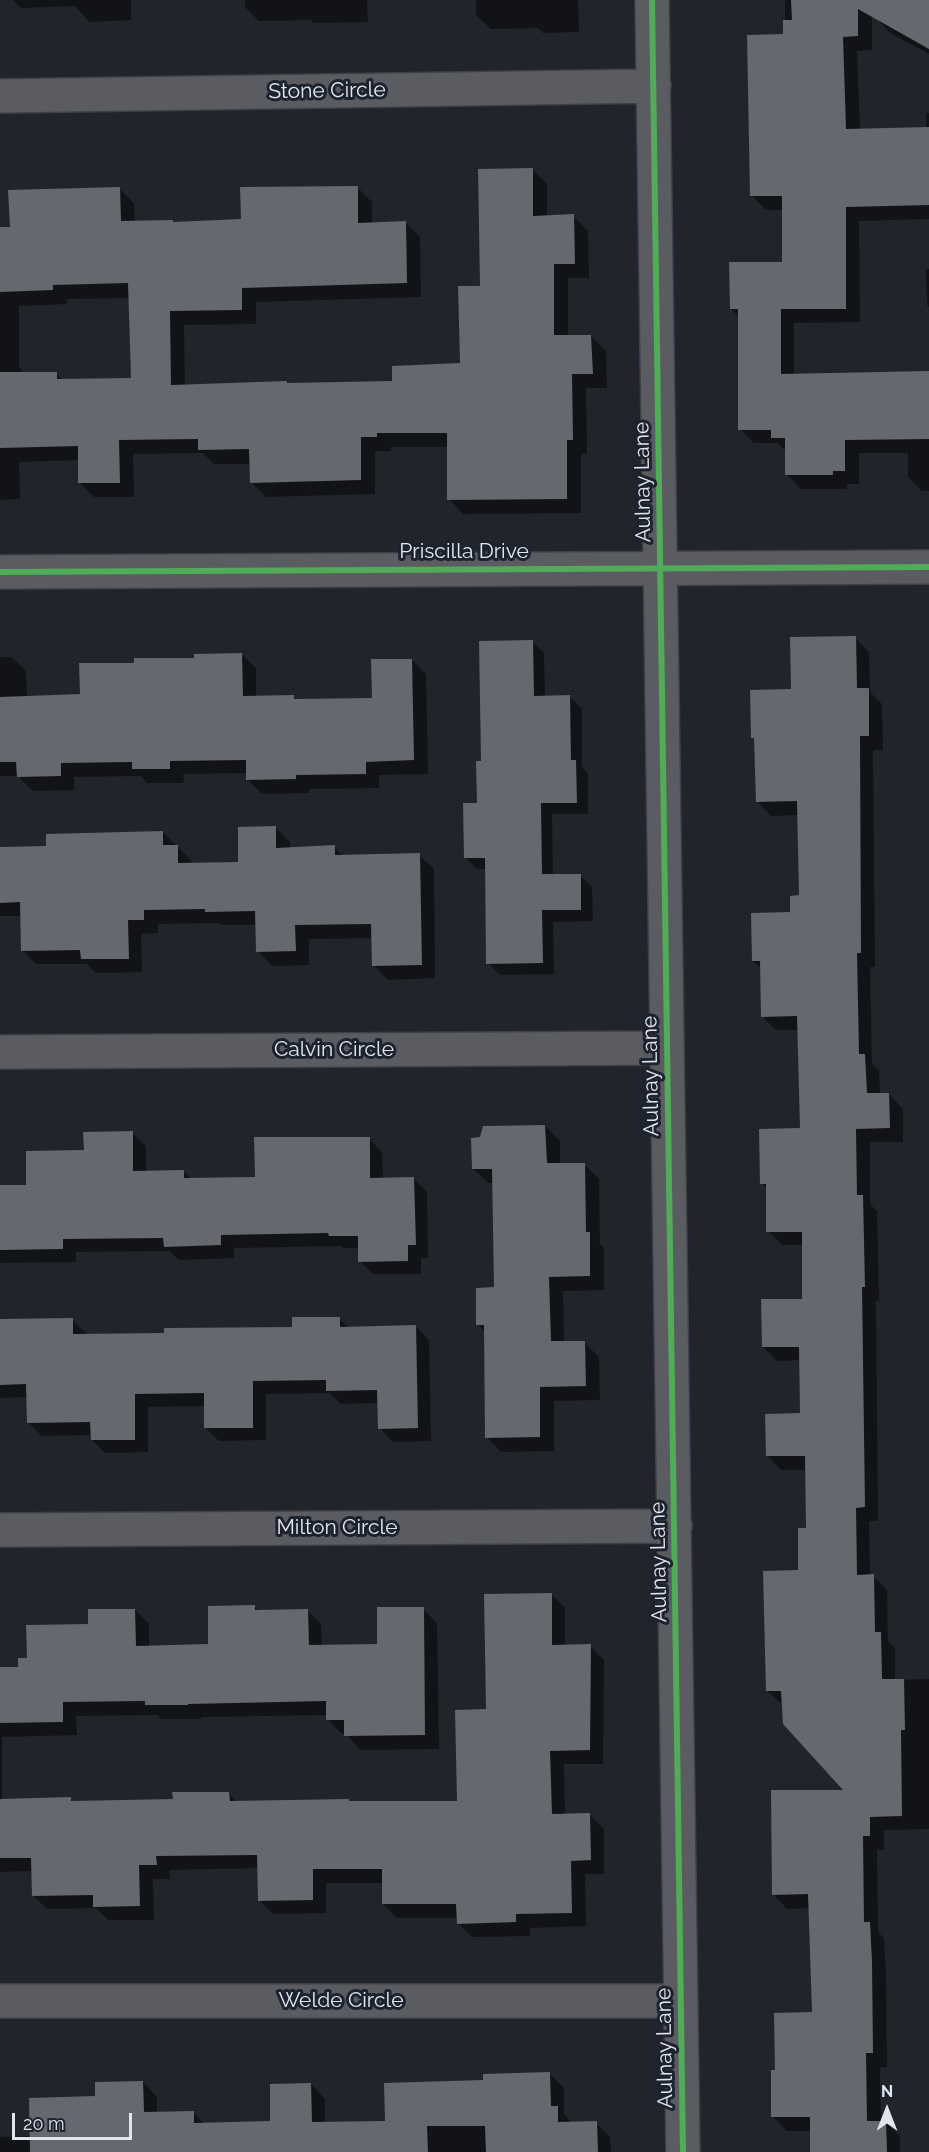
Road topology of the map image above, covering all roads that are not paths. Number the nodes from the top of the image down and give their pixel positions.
1 (652, 0) edge
2 (654, 86) junction
3 (0, 96) edge
4 (929, 567) edge
5 (661, 568) junction
6 (0, 572) edge
7 (668, 1048) junction
8 (0, 1052) edge
9 (675, 1526) junction
10 (0, 1530) edge
11 (0, 2001) edge
12 (681, 2001) junction
13 (683, 2152) edge

1 - 2 street, Aulnay Lane
2 - 3 street, Stone Circle
2 - 5 street, Aulnay Lane
4 - 5 street, Priscilla Drive
5 - 6 street, Priscilla Drive
5 - 7 street, Aulnay Lane
7 - 8 street, Calvin Circle
7 - 9 street, Aulnay Lane
9 - 10 street, Milton Circle
9 - 12 street, Aulnay Lane
11 - 12 street, Welde Circle
12 - 13 street, Aulnay Lane

